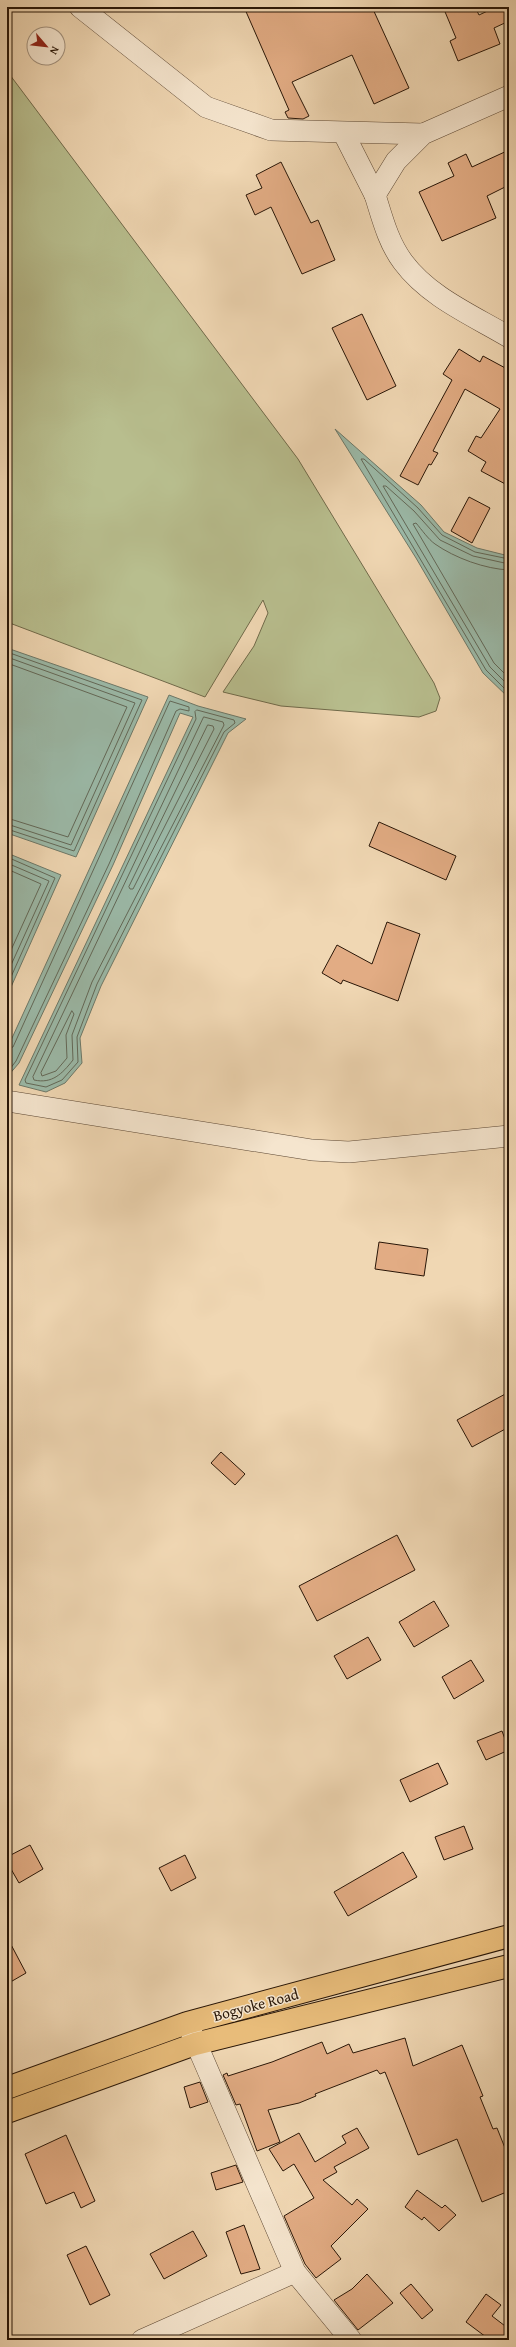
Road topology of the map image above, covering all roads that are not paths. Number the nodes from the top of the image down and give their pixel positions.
1 (80, 7) edge
2 (509, 96) edge
3 (344, 134) junction
4 (423, 134) junction
5 (375, 195) junction
6 (509, 337) edge
7 (7, 1101) edge
8 (509, 1136) edge
9 (509, 1936) edge
10 (509, 1966) edge
11 (188, 2023) junction
12 (195, 2044) junction
13 (7, 2088) edge
14 (7, 2112) edge
15 (295, 2272) junction
16 (142, 2340) edge
17 (351, 2340) edge

1 - 3 street
2 - 4 street
3 - 4 street
3 - 5 street
4 - 5 street
5 - 6 street
7 - 8 street
9 - 11 main road, Bogyoke Road
10 - 12 main road, Bogyoke Road
11 - 12 street
11 - 13 main road, Bogyoke Road
12 - 14 main road, Bogyoke Road
12 - 15 street
15 - 16 street
15 - 17 street

